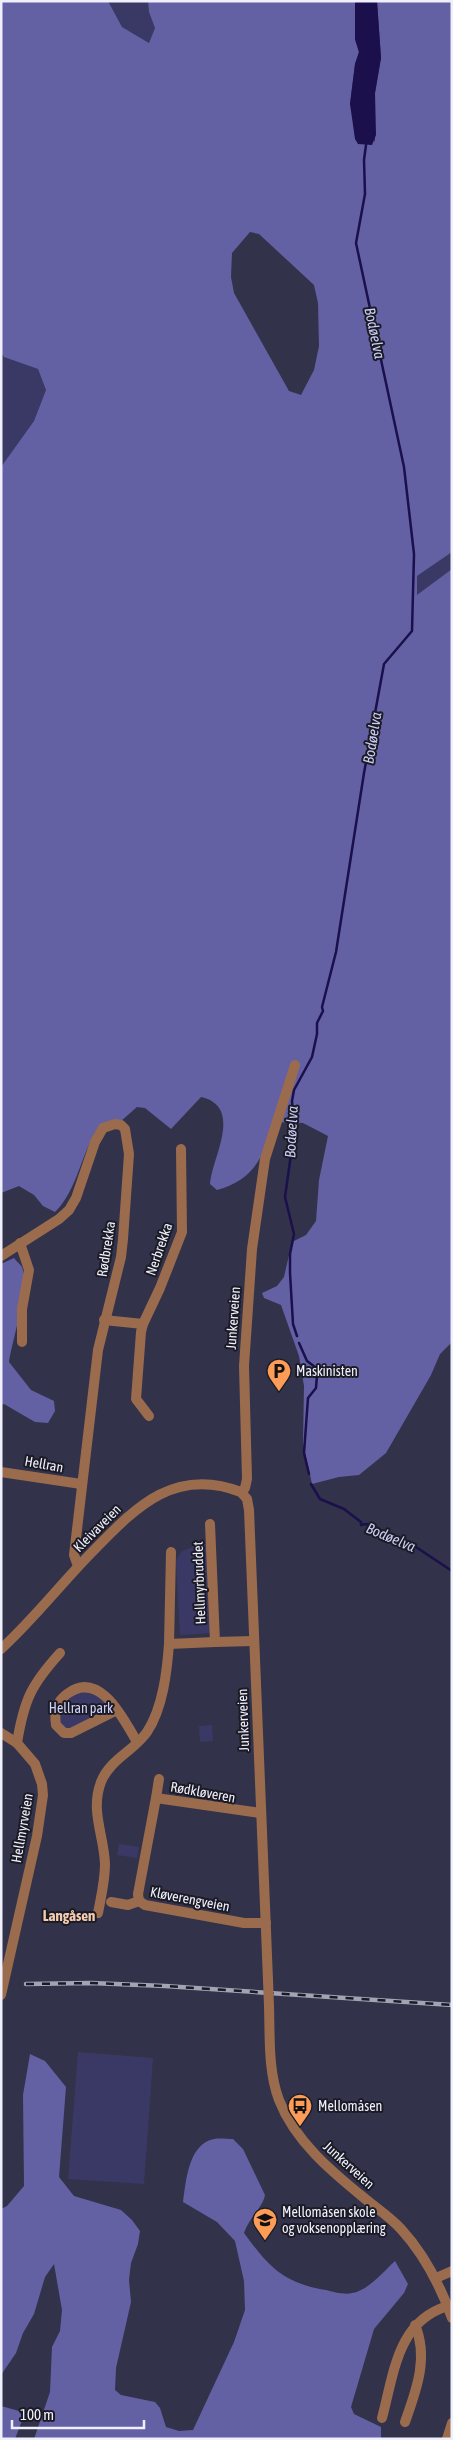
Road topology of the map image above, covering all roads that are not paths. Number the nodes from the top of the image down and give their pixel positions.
1 (295, 1065) dead end
2 (181, 1150) dead end
3 (20, 1243) junction
4 (1, 1256) edge
5 (104, 1320) junction
6 (143, 1324) junction
7 (22, 1342) dead end
8 (149, 1416) dead end
9 (1, 1472) edge
10 (81, 1484) junction
11 (241, 1492) junction
12 (210, 1524) dead end
13 (171, 1552) dead end
14 (78, 1566) junction
15 (254, 1641) junction
16 (215, 1642) junction
17 (169, 1644) junction
18 (1, 1649) edge
19 (60, 1653) dead end
20 (117, 1710) junction
21 (1, 1733) edge
22 (138, 1742) junction
23 (17, 1743) junction
24 (159, 1779) dead end
25 (156, 1798) junction
26 (260, 1813) junction
27 (139, 1901) junction
28 (112, 1902) dead end
29 (98, 1913) dead end
30 (266, 1923) junction
31 (1, 1994) edge
32 (452, 2271) edge
33 (436, 2278) junction
34 (448, 2306) junction
35 (452, 2318) edge
36 (415, 2325) junction
37 (382, 2418) dead end
38 (405, 2422) dead end
39 (452, 2423) edge
40 (447, 2439) edge

1 - 11 street, Junkerveien
2 - 6 street, Nerbrekka
3 - 4 street, Rødbrekka
3 - 5 street, Rødbrekka
3 - 7 street
5 - 6 street
5 - 10 street, Rødbrekka
6 - 8 street, Nerbrekka
9 - 10 street, Hellran
10 - 14 street, Rødbrekka
11 - 14 street, Kleivaveien
11 - 15 street, Junkerveien
12 - 16 street, Hellmyrbruddet
13 - 17 street, Hellmyrbruddet
14 - 18 street, Kleivaveien
15 - 16 street, Hellmyrbruddet
15 - 26 street, Junkerveien
16 - 17 street, Hellmyrbruddet
17 - 22 street, Hellmyrbruddet
19 - 23 street
20 - 20 street
20 - 22 street
21 - 23 street, Hellmyrveien
22 - 29 street, Hellmyrbruddet
23 - 31 street, Hellmyrveien
24 - 25 street
25 - 26 street, Rødkløveren
25 - 27 street, Rødkløveren
26 - 30 street, Junkerveien
27 - 28 street, Kløverengveien
27 - 30 street, Kløverengveien
30 - 33 street, Junkerveien, bridge
32 - 33 street
33 - 34 street, Junkerveien
34 - 35 street, Junkerveien
34 - 36 street
36 - 37 street
36 - 38 street
39 - 40 street

